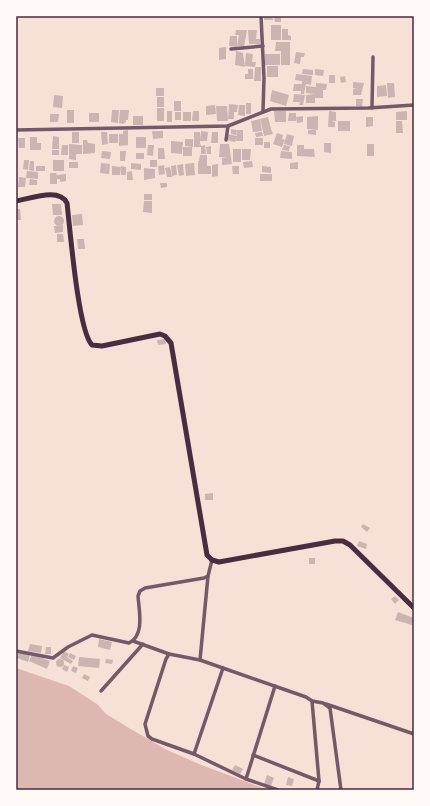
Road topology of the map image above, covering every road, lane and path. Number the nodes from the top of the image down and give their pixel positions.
1 (261, 16) edge
2 (263, 46) junction
3 (231, 49) dead end
4 (373, 57) dead end
5 (414, 105) edge
6 (372, 108) junction
7 (263, 111) junction
8 (228, 126) junction
9 (16, 130) edge
10 (226, 140) dead end
11 (16, 201) edge
12 (212, 560) junction
13 (208, 576) junction
14 (414, 608) edge
15 (133, 641) junction
16 (143, 644) junction
17 (16, 651) edge
18 (169, 654) junction
19 (200, 660) junction
20 (223, 668) junction
21 (275, 686) junction
22 (101, 691) dead end
23 (312, 701) junction
24 (323, 703) junction
25 (414, 734) edge
26 (194, 754) junction
27 (254, 755) junction
28 (246, 779) junction
29 (319, 780) junction
30 (278, 790) edge
31 (317, 790) edge
32 (341, 790) edge

1 - 2 street
2 - 3 street
2 - 7 street
4 - 6 street
5 - 6 street
6 - 7 street
7 - 8 street
8 - 9 street
8 - 10 street
11 - 12 main road
12 - 13 street
12 - 14 main road
13 - 15 street
13 - 19 street
15 - 16 street
15 - 17 street
16 - 18 street
16 - 22 street
18 - 19 street
18 - 26 street
19 - 20 street
20 - 21 street
20 - 26 street
21 - 23 street
21 - 27 street
23 - 24 street
23 - 29 street
24 - 25 street
24 - 32 street
26 - 28 street
27 - 28 street
27 - 29 street
28 - 30 street
29 - 31 street

